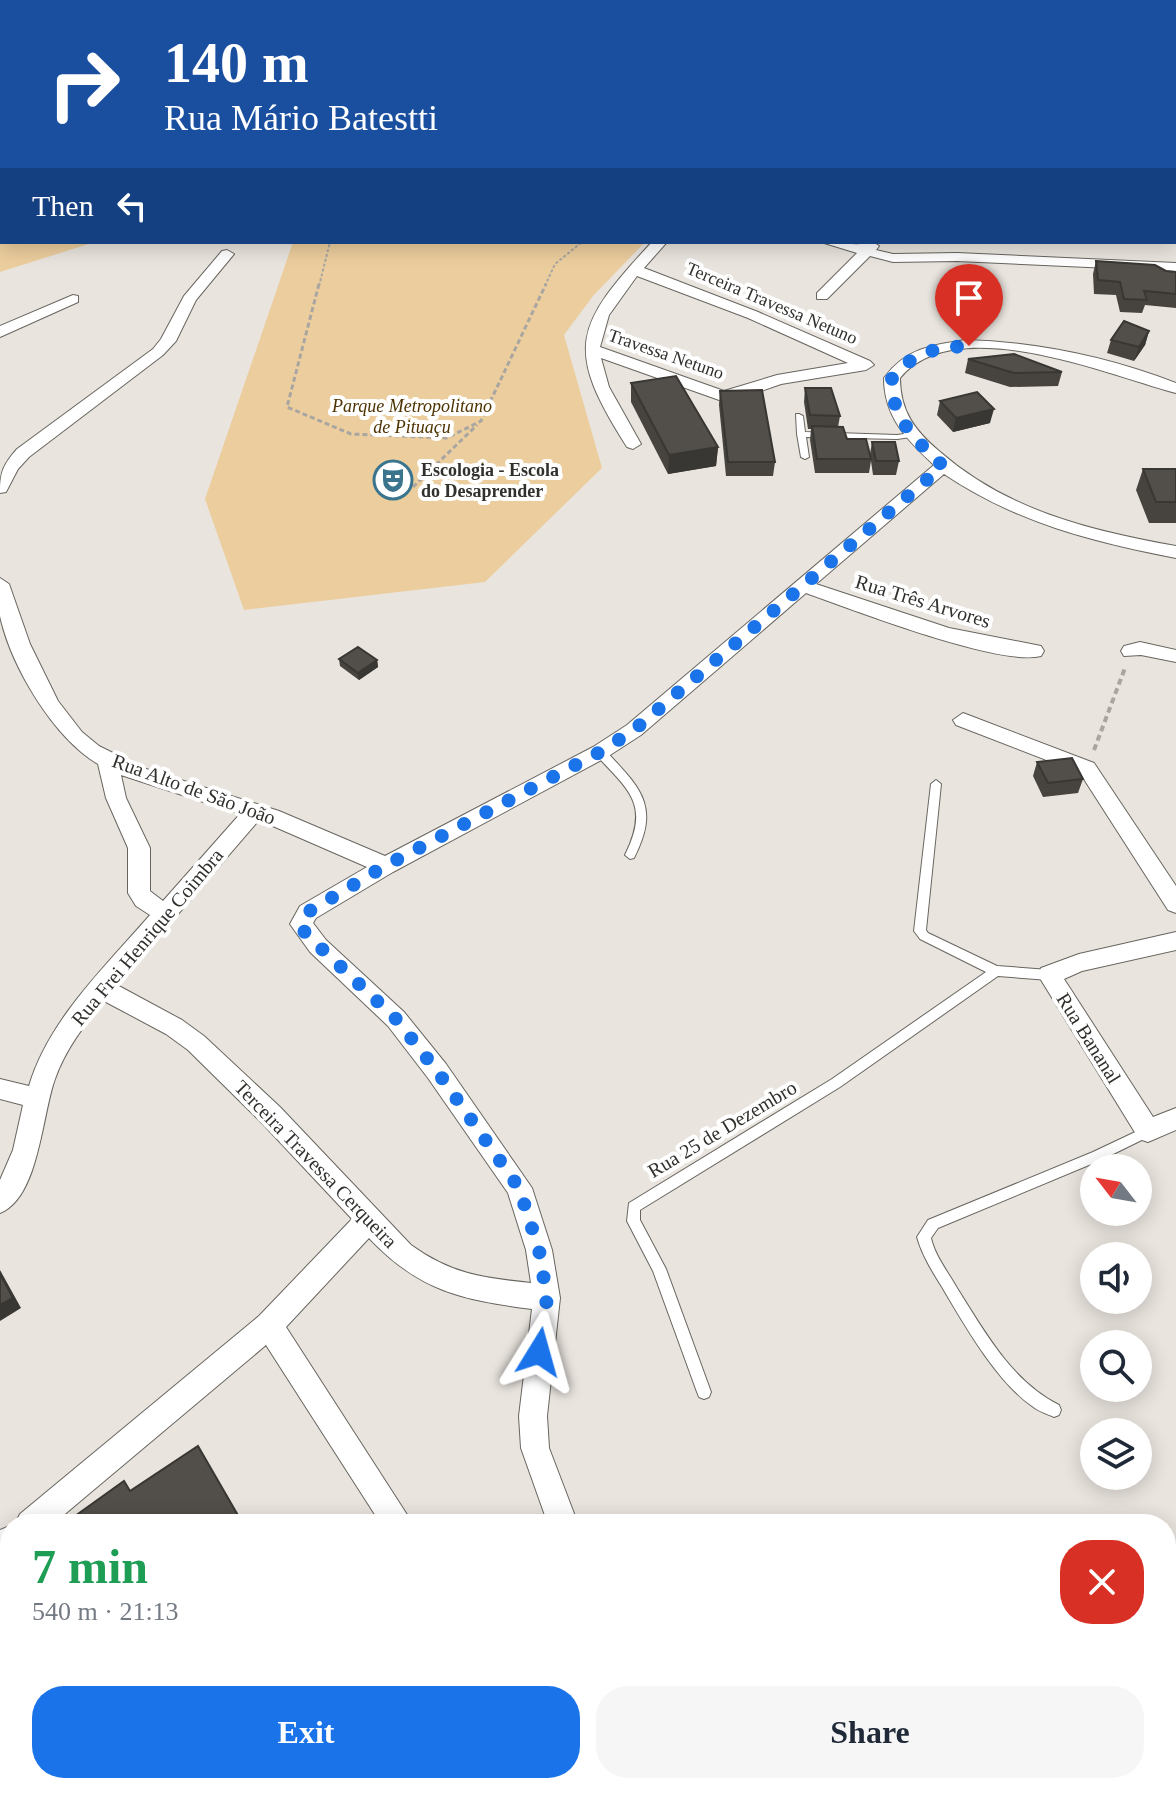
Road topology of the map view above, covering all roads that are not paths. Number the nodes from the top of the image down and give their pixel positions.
1 (658, 244) edge
2 (845, 244) edge
3 (871, 247) edge
4 (227, 254) dead end
5 (1176, 267) edge
6 (635, 270) junction
7 (822, 296) dead end
8 (73, 299) dead end
9 (0, 332) edge
10 (593, 350) junction
11 (865, 364) junction
12 (892, 378) junction
13 (1176, 388) edge
14 (799, 416) dead end
15 (801, 434) junction
16 (911, 435) junction
17 (633, 444) dead end
18 (0, 449) edge
19 (23, 453) junction
20 (805, 457) dead end
21 (943, 466) junction
22 (0, 488) edge
23 (1176, 552) edge
24 (0, 584) edge
25 (801, 585) junction
26 (1034, 651) dead end
27 (1131, 651) road end
28 (1176, 656) edge
29 (963, 720) dead end
30 (600, 752) junction
31 (107, 759) junction
32 (936, 784) dead end
33 (255, 811) junction
34 (630, 855) dead end
35 (385, 866) junction
36 (1176, 904) edge
37 (165, 913) junction
38 (1176, 941) edge
39 (996, 971) junction
40 (1049, 975) junction
41 (101, 988) junction
42 (0, 1089) edge
43 (36, 1098) junction
44 (1176, 1119) edge
45 (1148, 1131) junction
46 (0, 1201) edge
47 (370, 1219) junction
48 (547, 1298) junction
49 (269, 1325) junction
50 (704, 1392) dead end
51 (1054, 1410) dead end
52 (42, 1514) edge
53 (392, 1514) edge
54 (559, 1514) edge

1 - 6 street
2 - 3 street
3 - 5 street
3 - 7 street
4 - 19 street
6 - 10 street
6 - 11 street, Terceira Travessa Netuno
8 - 9 street
10 - 11 street, Travessa Netuno
10 - 17 street
11 - 12 street, Terceira Travessa Netuno
12 - 13 street
12 - 16 street
14 - 15 lane
15 - 16 lane
15 - 20 lane
16 - 21 street
18 - 19 street
19 - 22 street
21 - 23 street
21 - 25 street
24 - 31 street, Rua Alto de São João
25 - 26 street, Rua Três Arvores
25 - 30 street
27 - 28 street
29 - 36 street
30 - 34 lane
30 - 35 street
31 - 33 street, Rua Alto de São João
31 - 37 street
32 - 39 lane
33 - 35 street, Rua Alto de São João
33 - 37 street, Rua Frei Henrique Coimbra
35 - 48 street
37 - 41 street, Rua Frei Henrique Coimbra
38 - 40 street, Rua Bananal
39 - 40 lane
39 - 50 lane, Rua 25 de Dezembro
40 - 45 street, Rua Bananal
41 - 43 street, Rua Frei Henrique Coimbra
41 - 47 street, Terceira Travessa Cerqueira
42 - 43 street
43 - 46 street, Rua Frei Henrique Coimbra
44 - 45 street
45 - 51 lane
47 - 48 street, Terceira Travessa Cerqueira
47 - 49 street
48 - 54 street
49 - 52 street
49 - 53 street

